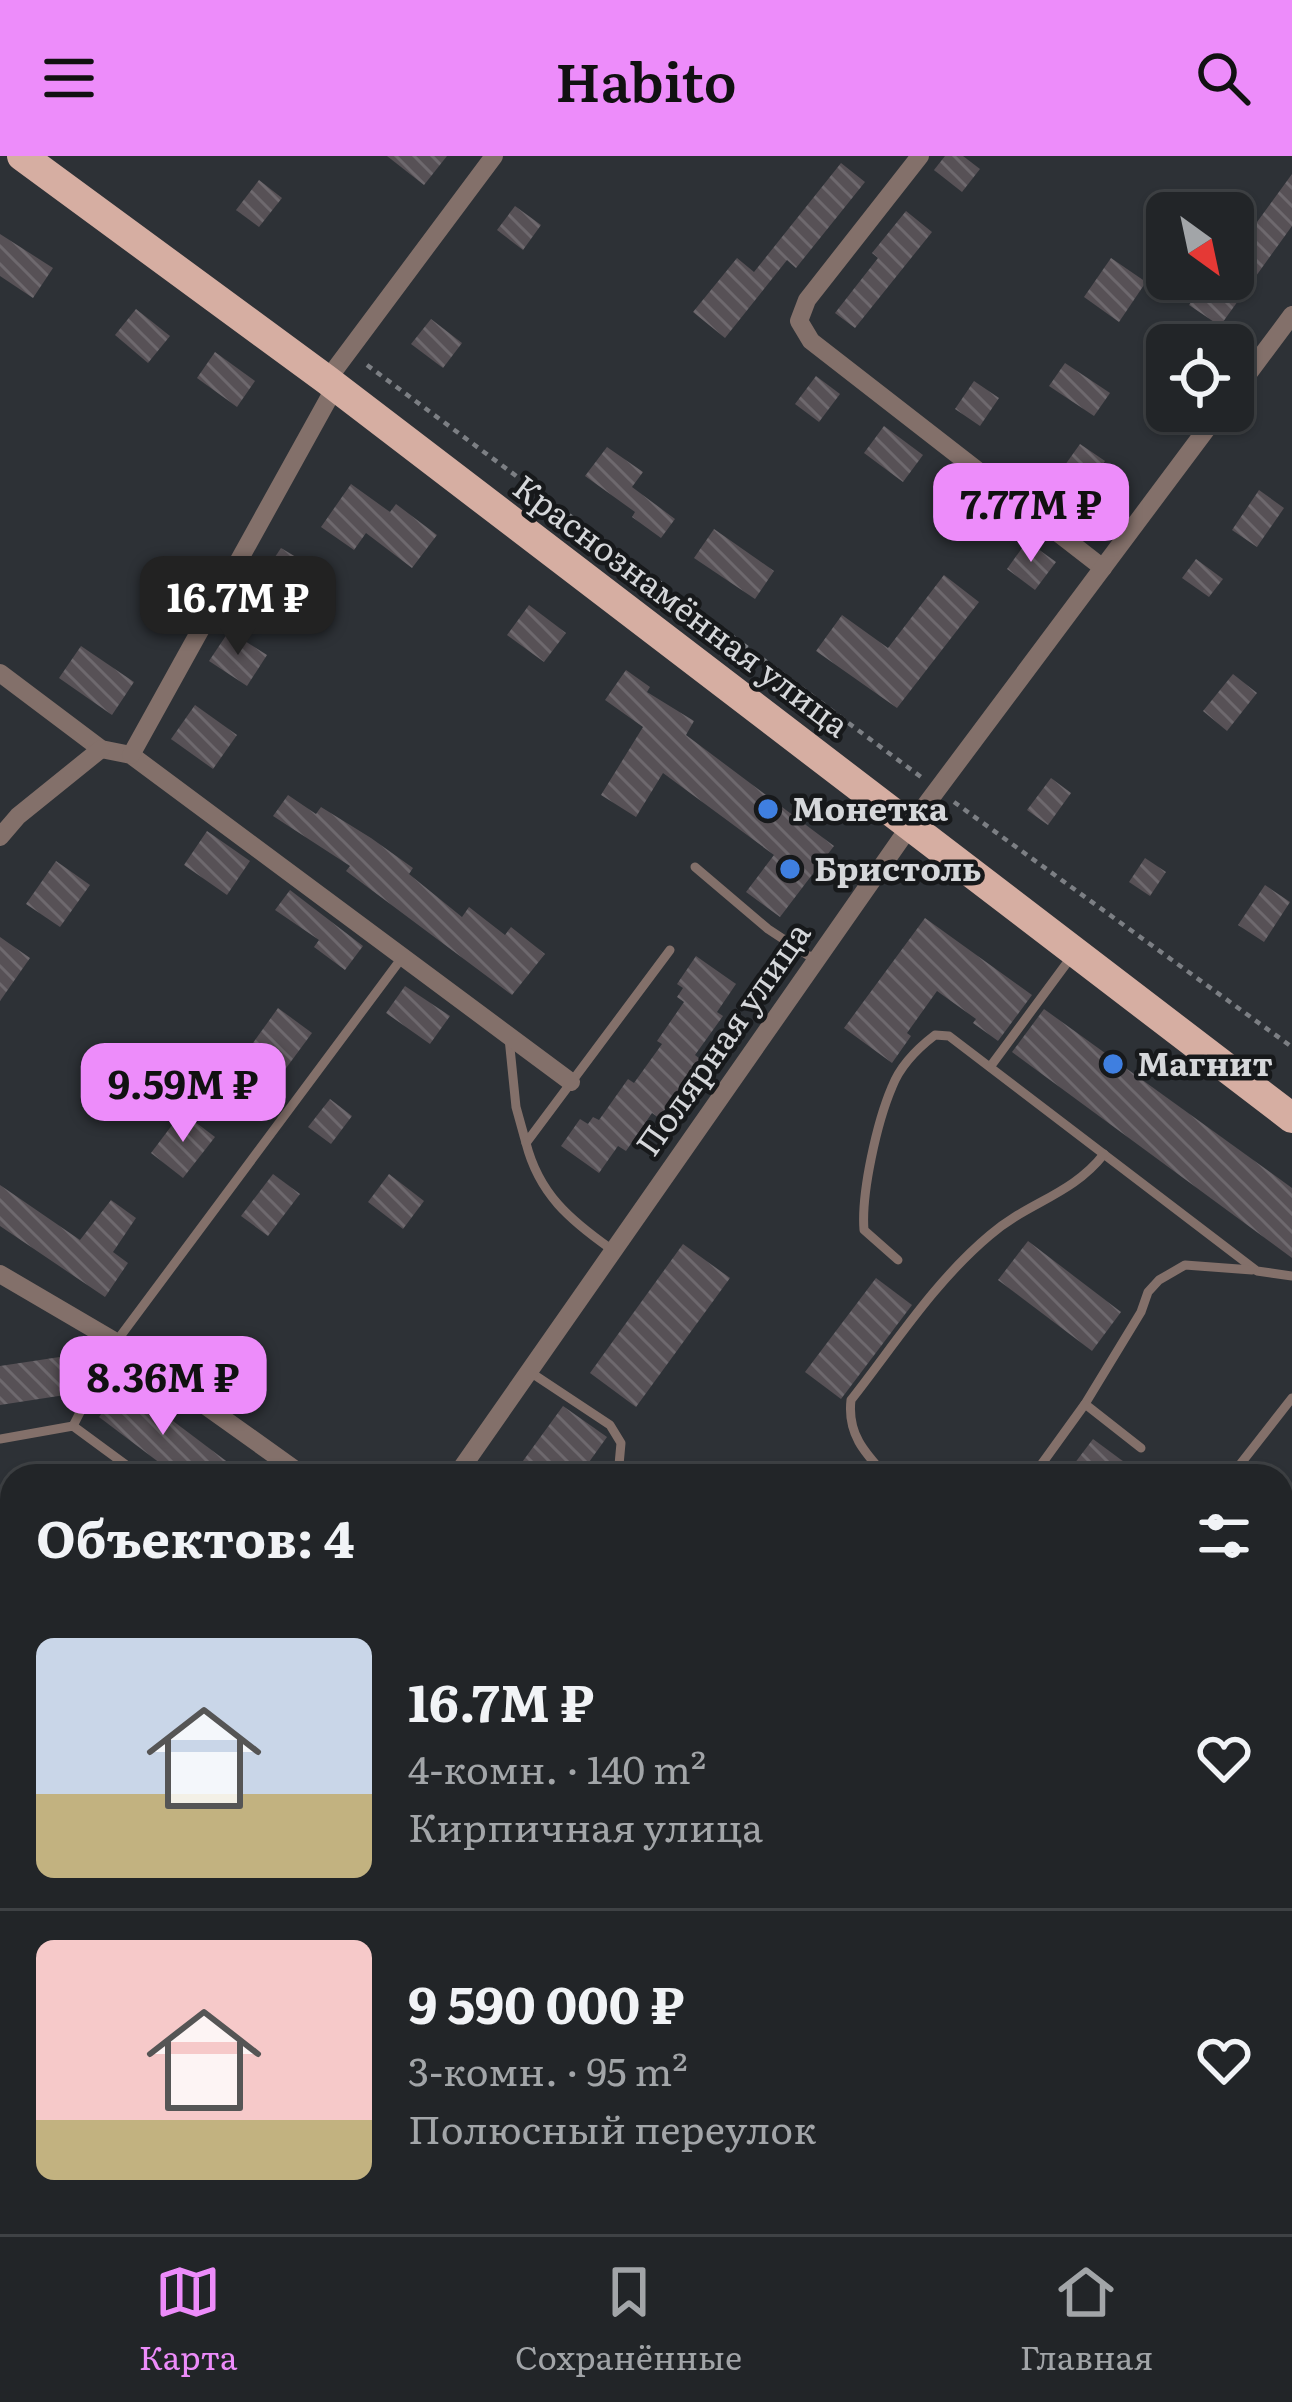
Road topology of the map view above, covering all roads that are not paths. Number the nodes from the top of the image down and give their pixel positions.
1 (22, 156) edge
2 (494, 156) edge
3 (920, 156) edge
4 (1292, 315) edge
5 (1254, 366) edge
6 (331, 383) junction
7 (1204, 432) edge
8 (1103, 568) junction
9 (0, 673) edge
10 (101, 749) junction
11 (131, 755) junction
12 (910, 826) junction
13 (0, 837) edge
14 (695, 867) dead end
15 (670, 950) dead end
16 (1075, 952) junction
17 (401, 959) junction
18 (815, 960) junction
19 (508, 1038) junction
20 (990, 1067) junction
21 (571, 1082) junction
22 (1292, 1118) edge
23 (526, 1143) junction
24 (1104, 1154) junction
25 (611, 1249) junction
26 (898, 1260) dead end
27 (1257, 1271) junction
28 (0, 1274) edge
29 (1292, 1274) edge
30 (116, 1342) junction
31 (530, 1372) junction
32 (1292, 1398) edge
33 (1085, 1404) junction
34 (73, 1426) junction
35 (0, 1439) edge
36 (1141, 1448) dead end
37 (125, 1464) edge
38 (287, 1464) edge
39 (465, 1464) edge
40 (619, 1464) edge
41 (875, 1464) edge
42 (1042, 1464) edge
43 (1241, 1464) edge

1 - 6 main road, Краснознамённая улица
2 - 6 street
3 - 8 street
4 - 5 street
6 - 11 street
6 - 12 main road, Краснознамённая улица
7 - 8 street, Полярная улица
8 - 12 street, Полярная улица
9 - 10 street
10 - 11 street
10 - 13 street
11 - 17 street
12 - 16 main road, Краснознамённая улица
12 - 18 street, Полярная улица
14 - 18 lane
15 - 21 lane
16 - 20 lane
16 - 22 main road, Краснознамённая улица
17 - 19 street
17 - 30 lane
18 - 25 street, Полярная улица
19 - 21 street
19 - 23 lane
20 - 24 lane
20 - 26 lane
21 - 23 lane
23 - 25 lane
24 - 27 lane
24 - 41 lane
25 - 31 street, Полярная улица
27 - 29 lane
27 - 33 lane
28 - 30 street
30 - 34 lane
30 - 38 street
31 - 39 street, Полярная улица
31 - 40 lane
32 - 43 lane
33 - 36 lane
33 - 42 lane
34 - 35 lane
34 - 37 lane

